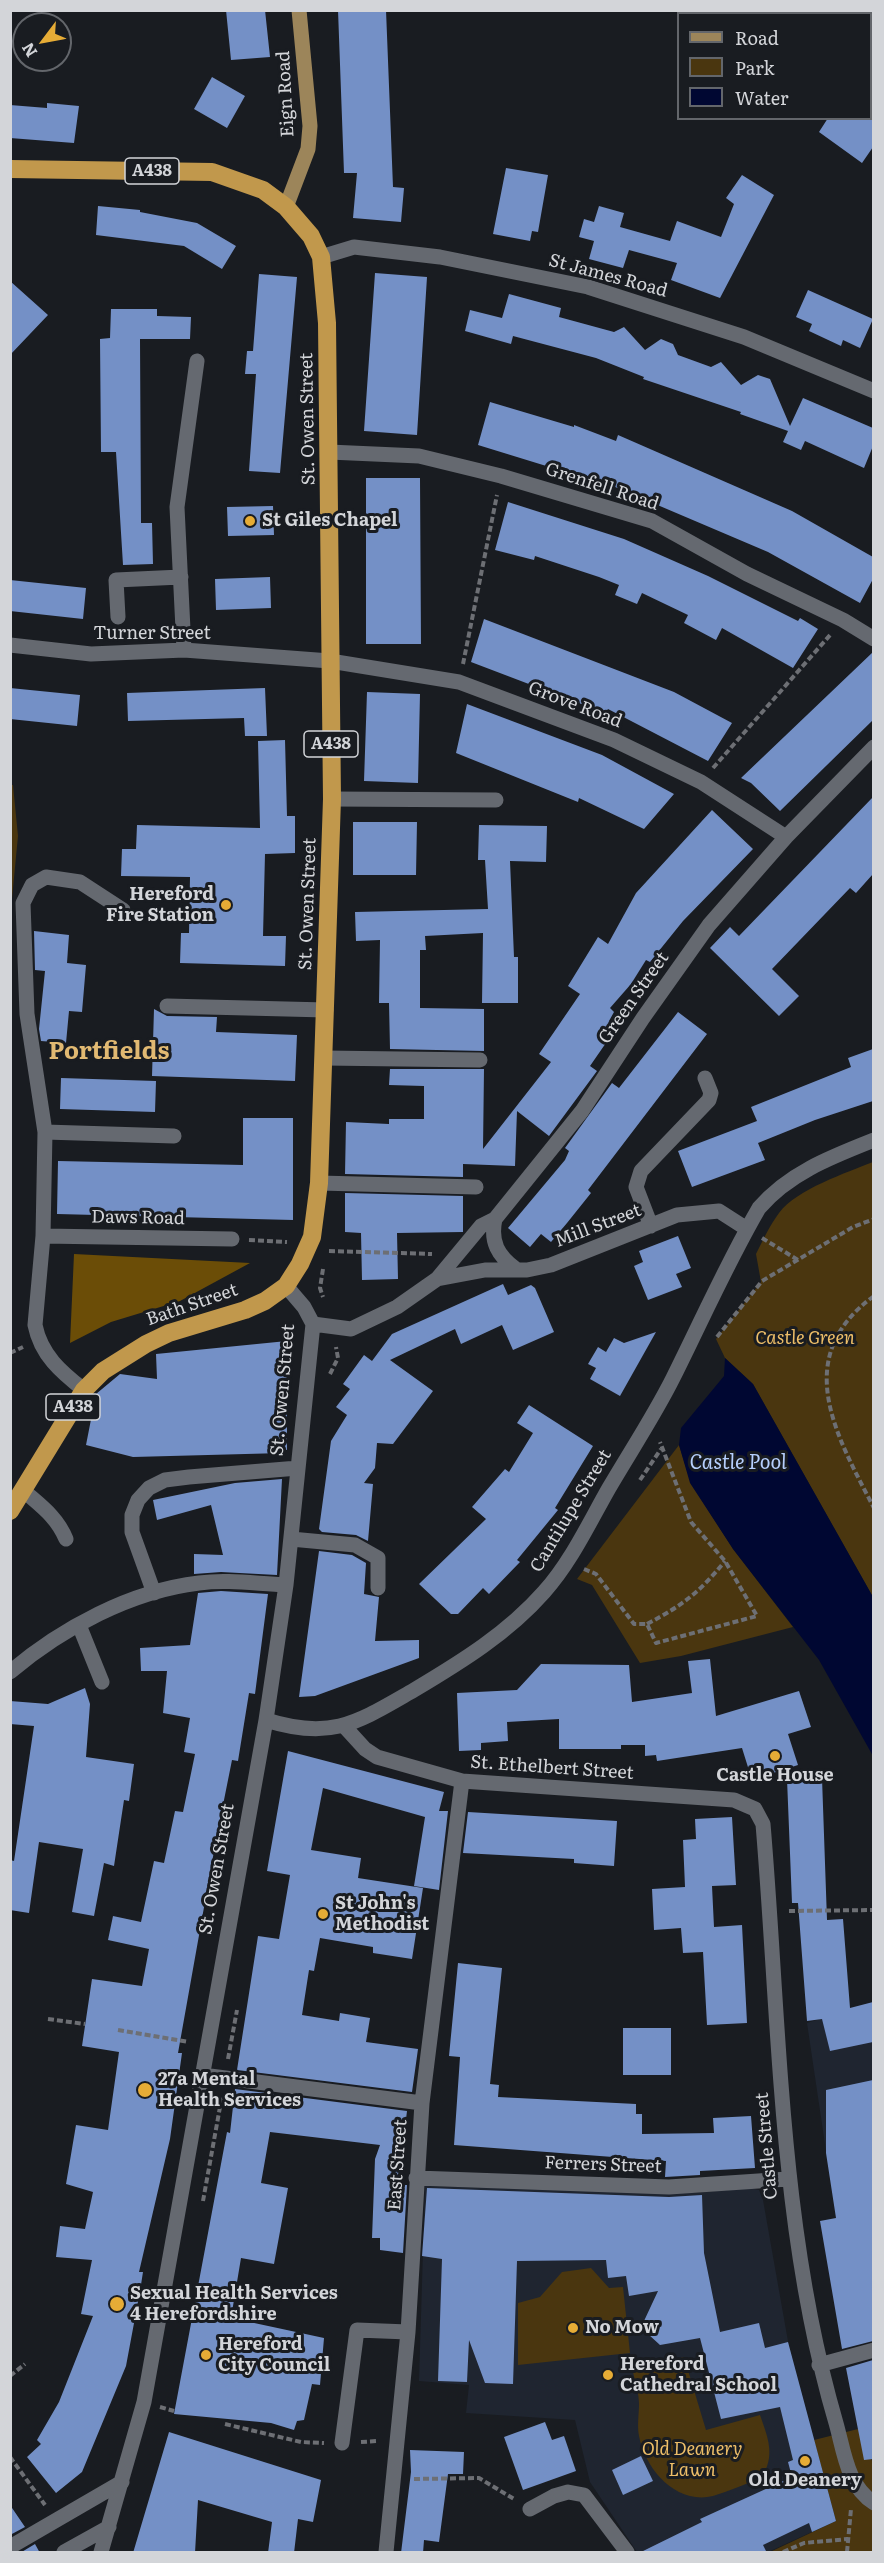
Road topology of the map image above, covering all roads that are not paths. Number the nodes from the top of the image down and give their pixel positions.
1 (299, 10) edge
2 (10, 170) edge
3 (286, 207) junction
4 (321, 257) junction
5 (197, 361) dead end
6 (873, 391) edge
7 (329, 452) junction
8 (181, 578) junction
9 (118, 617) dead end
10 (873, 639) edge
11 (10, 645) edge
12 (184, 650) junction
13 (330, 662) junction
14 (873, 747) edge
15 (332, 799) junction
16 (496, 800) dead end
17 (786, 837) junction
18 (123, 910) dead end
19 (167, 1006) dead end
20 (326, 1010) junction
21 (324, 1058) junction
22 (480, 1060) dead end
23 (705, 1078) dead end
24 (45, 1132) junction
25 (174, 1136) dead end
26 (873, 1140) edge
27 (319, 1183) junction
28 (476, 1187) dead end
29 (495, 1219) junction
30 (651, 1226) junction
31 (747, 1229) junction
32 (44, 1236) junction
33 (232, 1239) road end
34 (516, 1269) junction
35 (436, 1279) junction
36 (286, 1286) junction
37 (314, 1324) junction
38 (84, 1390) junction
39 (298, 1468) junction
40 (24, 1491) junction
41 (10, 1511) edge
42 (66, 1539) dead end
43 (291, 1539) junction
44 (286, 1586) junction
45 (378, 1588) dead end
46 (154, 1593) junction
47 (79, 1625) junction
48 (10, 1672) edge
49 (102, 1682) dead end
50 (266, 1720) junction
51 (344, 1726) junction
52 (462, 1781) junction
53 (763, 1824) joint
54 (202, 2075) junction
55 (422, 2103) junction
56 (416, 2178) junction
57 (788, 2179) junction
58 (408, 2332) junction
59 (873, 2350) edge
60 (819, 2365) junction
61 (342, 2443) road end
62 (122, 2482) junction
63 (873, 2503) edge
64 (530, 2509) road end
65 (110, 2527) junction
66 (10, 2547) edge
67 (64, 2553) edge
68 (101, 2553) edge
69 (386, 2553) edge
70 (627, 2553) edge

1 - 3 main road, Eign Road
2 - 3 highway, A438
3 - 4 highway, St. Owen Street / A438
4 - 6 street, St James Road
4 - 7 highway, St. Owen Street / A438
5 - 8 street
7 - 10 street, Grenfell Road
7 - 13 highway, St. Owen Street / A438
8 - 9 street
8 - 12 street
11 - 12 street, Turner Street
12 - 13 street, Turner Street
13 - 15 highway, St. Owen Street / A438
13 - 17 street, Grove Road
14 - 17 street, Green Street
15 - 16 street
15 - 20 highway, St. Owen Street / A438
17 - 29 street, Green Street
18 - 24 street
19 - 20 street
20 - 21 highway, St. Owen Street / A438
21 - 22 street
21 - 27 highway, St. Owen Street / A438
23 - 30 street
24 - 25 street
24 - 32 street
26 - 31 street
27 - 28 street
27 - 36 highway, St. Owen Street / A438
29 - 34 street
29 - 35 street, Green Street
30 - 31 street, Mill Street
30 - 34 street, Mill Street
31 - 51 street, Cantilupe Street
32 - 33 street, Daws Road
32 - 38 street
34 - 35 street, Mill Street
35 - 37 street, Mill Street
36 - 37 street, St. Owen Street
36 - 38 highway, Bath Street / A438
37 - 39 street, St. Owen Street
38 - 40 highway, Bath Street / A438
39 - 43 street, St. Owen Street
39 - 46 street
40 - 41 highway, Bath Street / A438
40 - 42 street
43 - 44 street, St. Owen Street
43 - 45 street
44 - 46 street
44 - 50 street, St. Owen Street
46 - 47 street
47 - 48 street
47 - 49 street
50 - 51 street, Cantilupe Street
50 - 54 street, St. Owen Street
51 - 52 street, St. Ethelbert Street
52 - 53 street, St. Ethelbert Street
52 - 55 street, East Street
53 - 57 street, Castle Street
54 - 55 street
54 - 62 street, St. Owen Street
55 - 56 street, East Street
56 - 57 street, Ferrers Street
56 - 58 street, East Street
57 - 60 street, Castle Street
58 - 61 street
58 - 69 street, East Street
59 - 60 street
60 - 63 street, Castle Street
62 - 65 street, St. Owen Street
62 - 66 street
64 - 70 street
65 - 67 street
65 - 68 street, St. Owen Street

